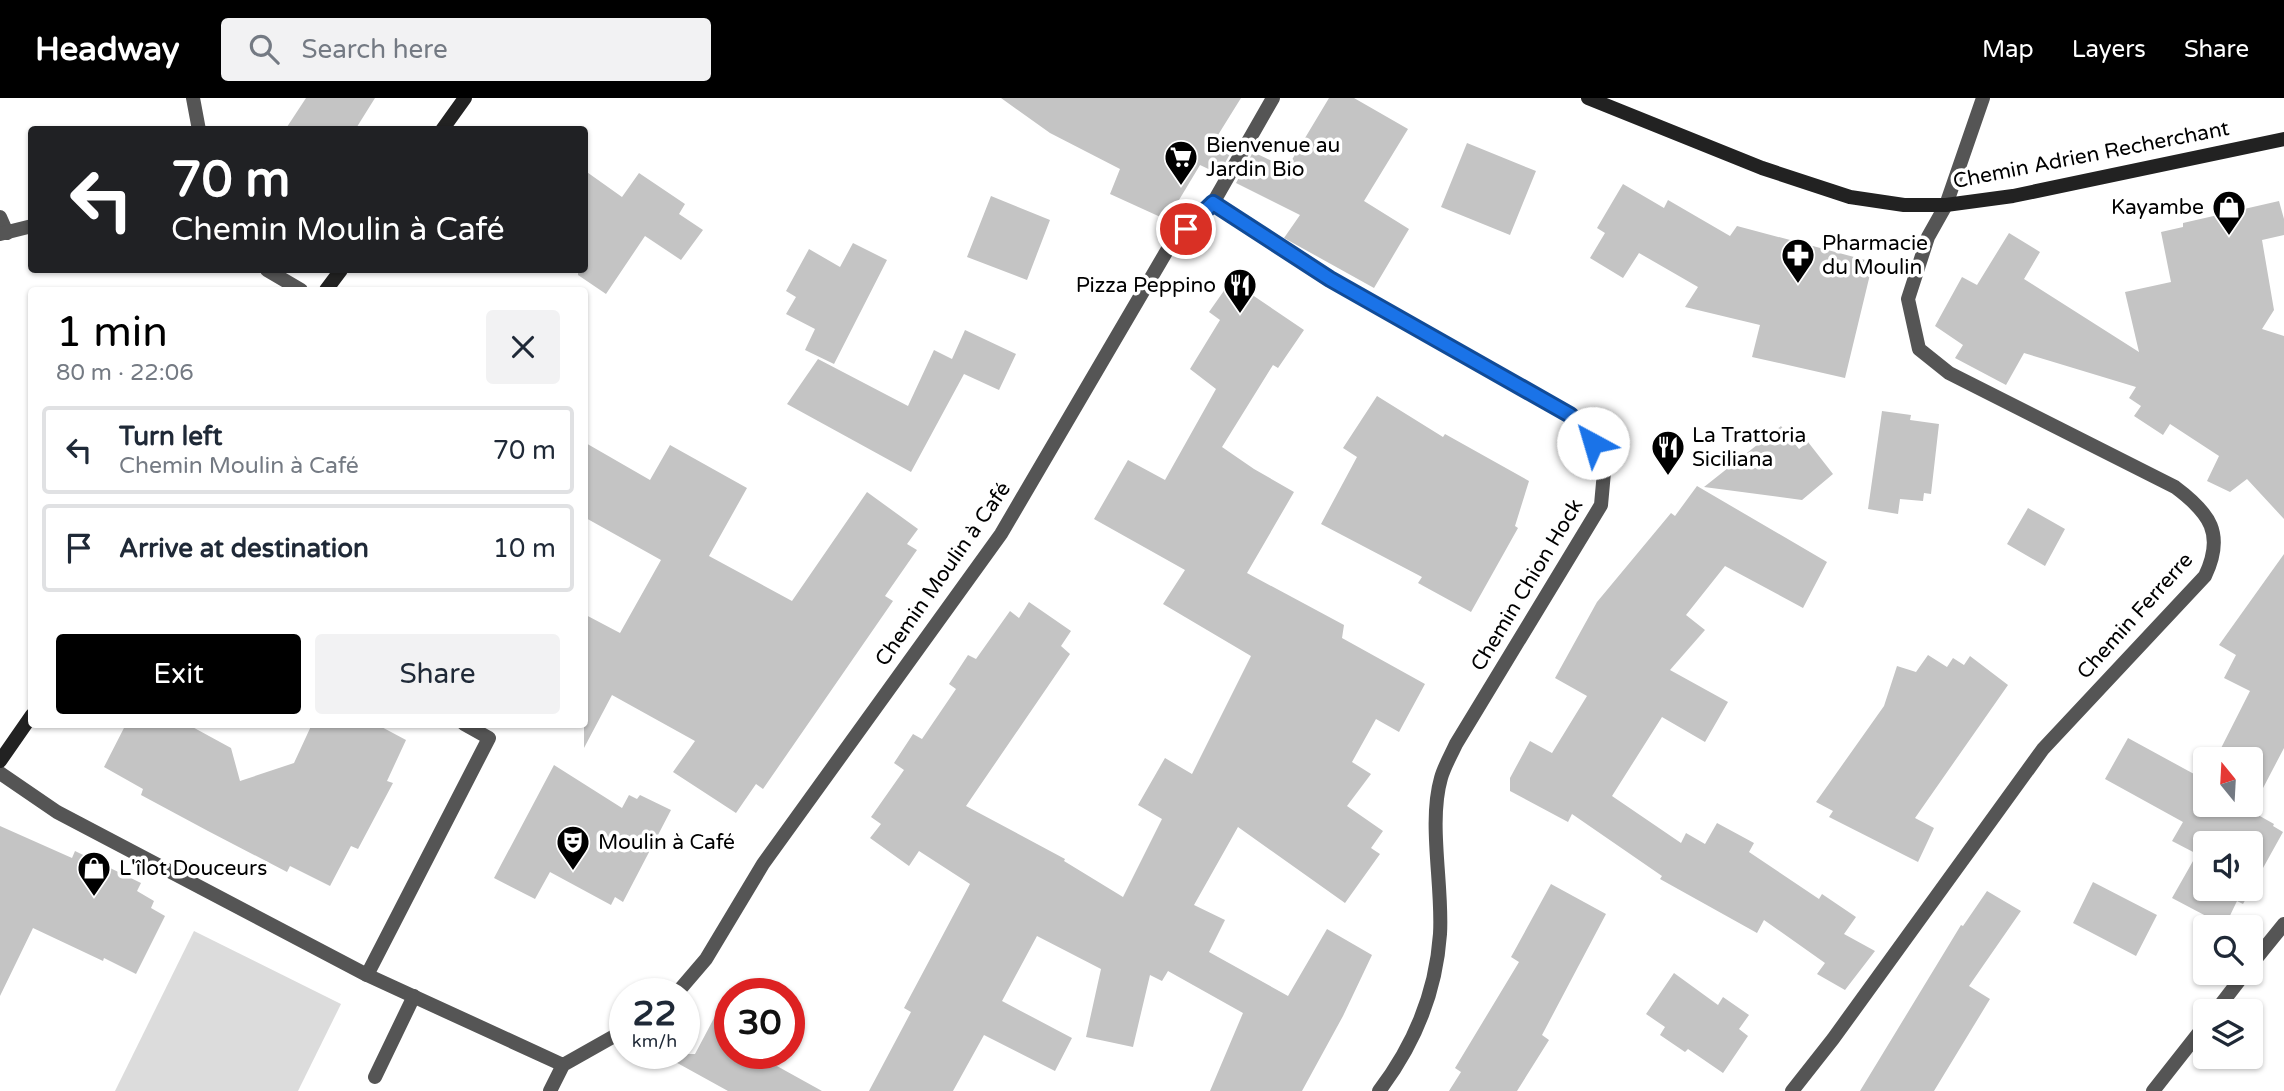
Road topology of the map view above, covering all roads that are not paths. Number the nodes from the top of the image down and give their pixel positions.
1 (193, 98) edge
2 (465, 98) edge
3 (1273, 98) edge
4 (1588, 98) edge
5 (1983, 98) edge
6 (198, 126) edge
7 (445, 126) edge
8 (2284, 139) edge
9 (1213, 203) junction
10 (1945, 205) junction
11 (0, 216) edge
12 (28, 227) edge
13 (3, 233) edge
14 (272, 273) edge
15 (296, 287) edge
16 (28, 721) edge
17 (471, 728) edge
18 (0, 761) edge
19 (0, 774) edge
20 (2284, 924) edge
21 (2263, 950) edge
22 (367, 975) junction
23 (690, 978) edge
24 (2236, 985) edge
25 (414, 996) junction
26 (2225, 999) edge
27 (609, 1039) edge
28 (2193, 1039) edge
29 (563, 1065) junction
30 (375, 1077) dead end
31 (550, 1091) edge
32 (1379, 1091) edge
33 (1792, 1091) edge
34 (2153, 1091) edge

1 - 6 street
2 - 7 main road
3 - 9 street, Chemin Moulin à Café
4 - 10 main road, Chemin Adrien Recherchant
5 - 10 street, Chemin Ferrerre
8 - 10 main road, Chemin Adrien Recherchant
9 - 23 street, Chemin Moulin à Café
9 - 32 street, Chemin Chion Hock
10 - 33 street, Chemin Ferrerre
11 - 13 street
12 - 13 street
14 - 15 street
16 - 18 main road
17 - 22 street
19 - 22 street
20 - 21 street
22 - 25 street
24 - 26 street
25 - 29 street
25 - 30 street
27 - 29 street
28 - 34 street
29 - 31 street

